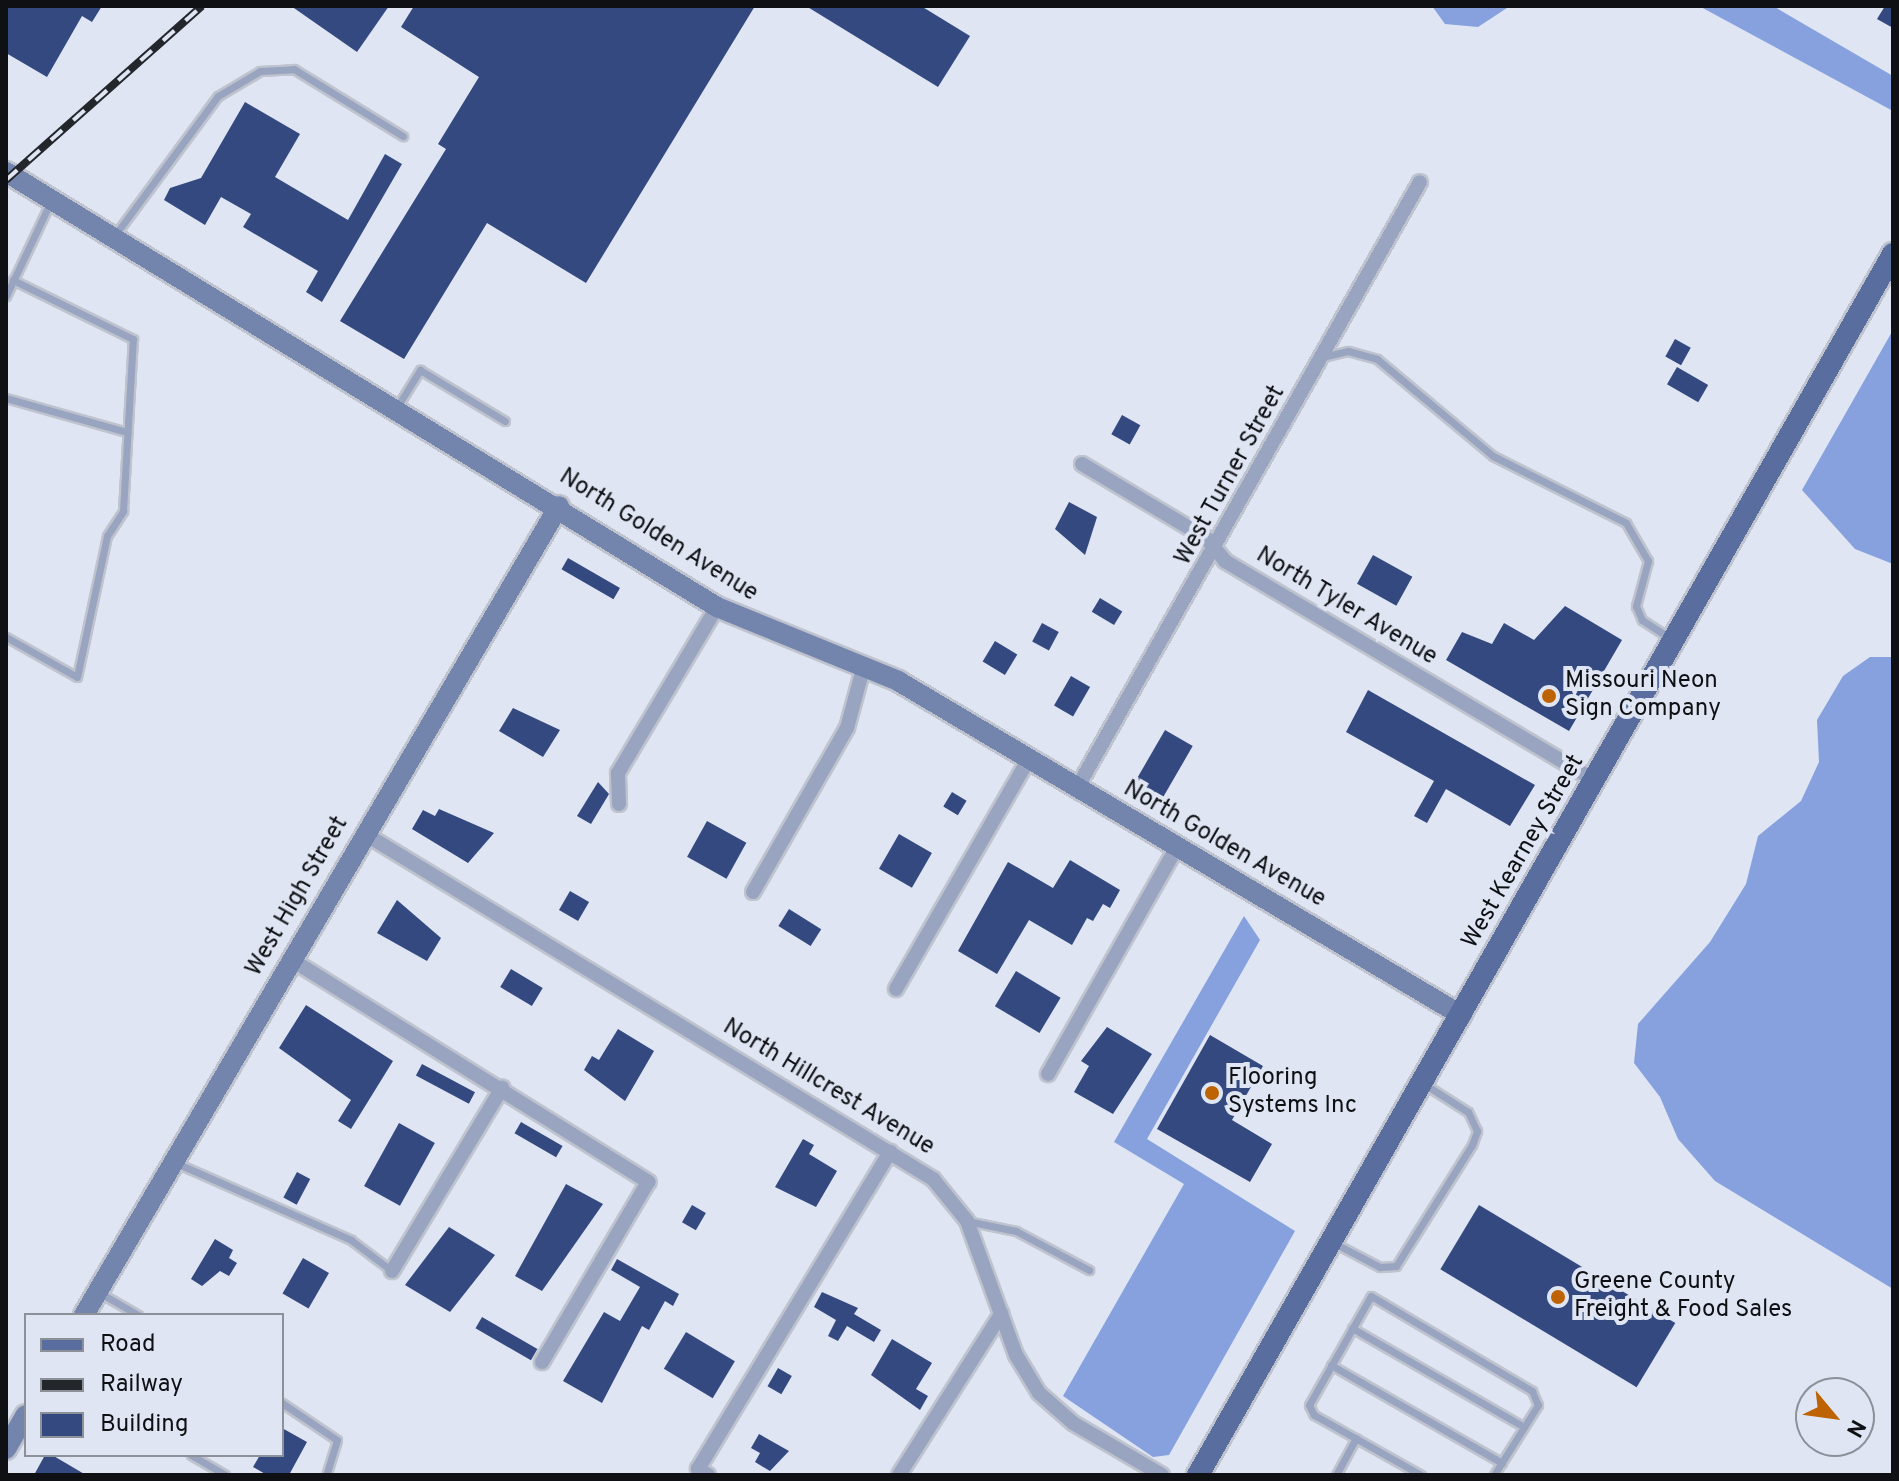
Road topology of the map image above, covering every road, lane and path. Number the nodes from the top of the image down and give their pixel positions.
1 (403, 136) dead end
2 (6, 172) edge
3 (1420, 182) dead end
4 (52, 199) junction
5 (114, 236) junction
6 (1893, 254) edge
7 (13, 280) junction
8 (6, 296) edge
9 (1322, 357) junction
10 (6, 398) edge
11 (397, 407) junction
12 (505, 421) dead end
13 (127, 432) junction
14 (1082, 464) dead end
15 (559, 506) junction
16 (1216, 549) junction
17 (717, 607) junction
18 (6, 637) edge
19 (1674, 641) junction
20 (864, 665) junction
21 (1028, 760) junction
22 (1594, 780) junction
23 (1077, 788) junction
24 (619, 804) dead end
25 (365, 834) junction
26 (1177, 847) junction
27 (753, 892) dead end
28 (292, 960) junction
29 (896, 989) dead end
30 (1461, 1015) junction
31 (1048, 1074) dead end
32 (1422, 1083) junction
33 (502, 1088) junction
34 (890, 1152) junction
35 (174, 1162) junction
36 (967, 1221) junction
37 (1331, 1241) junction
38 (1089, 1270) dead end
39 (392, 1271) joint
40 (98, 1292) junction
41 (85, 1313) edge
42 (135, 1313) edge
43 (1001, 1314) junction
44 (1352, 1328) junction
45 (542, 1362) dead end
46 (1331, 1365) junction
47 (284, 1404) edge
48 (24, 1418) edge
49 (1524, 1427) junction
50 (1356, 1438) junction
51 (6, 1449) edge
52 (194, 1457) edge
53 (1502, 1463) junction
54 (1340, 1474) edge
55 (225, 1475) edge
56 (326, 1475) edge
57 (708, 1475) edge
58 (899, 1475) edge
59 (1162, 1475) edge
60 (1198, 1475) edge
61 (1421, 1475) edge
62 (1494, 1475) edge

1 - 5 lane
2 - 4 street, North Golden Avenue
3 - 9 street, West Turner Street
4 - 5 street, North Golden Avenue
4 - 7 lane
5 - 11 street, North Golden Avenue
6 - 19 main road, West Kearney Street
7 - 8 lane
7 - 13 lane
9 - 16 street, West Turner Street
9 - 19 lane
10 - 13 lane
11 - 12 lane
11 - 15 street, North Golden Avenue
13 - 18 lane
14 - 16 street, North Tyler Avenue
15 - 17 street, North Golden Avenue
15 - 25 street, West High Street
16 - 22 street, North Tyler Avenue
16 - 23 street, West Turner Street
17 - 20 street, North Golden Avenue
17 - 24 street
19 - 22 main road, West Kearney Street
20 - 21 street, North Golden Avenue
20 - 27 street
21 - 23 street, North Golden Avenue
21 - 29 street
22 - 30 main road, West Kearney Street
23 - 26 street, North Golden Avenue
25 - 28 street, West High Street
25 - 34 street, North Hillcrest Avenue
26 - 30 street, North Golden Avenue
26 - 31 street
28 - 33 street
28 - 35 street, West High Street
30 - 32 main road, West Kearney Street
32 - 37 main road, West Kearney Street
32 - 37 lane
33 - 39 street
33 - 45 street
34 - 36 street, North Hillcrest Avenue
34 - 57 street
35 - 39 lane
35 - 40 street, West High Street
36 - 38 lane
36 - 43 street, North Hillcrest Avenue
37 - 60 main road, West Kearney Street
40 - 41 street, West High Street
40 - 42 lane
43 - 58 street
43 - 59 street, North Hillcrest Avenue
44 - 46 lane
44 - 49 lane
44 - 49 lane
46 - 50 lane
46 - 53 lane
47 - 56 lane
48 - 51 street
49 - 53 lane
50 - 54 lane
50 - 61 lane
52 - 55 lane
53 - 62 lane

